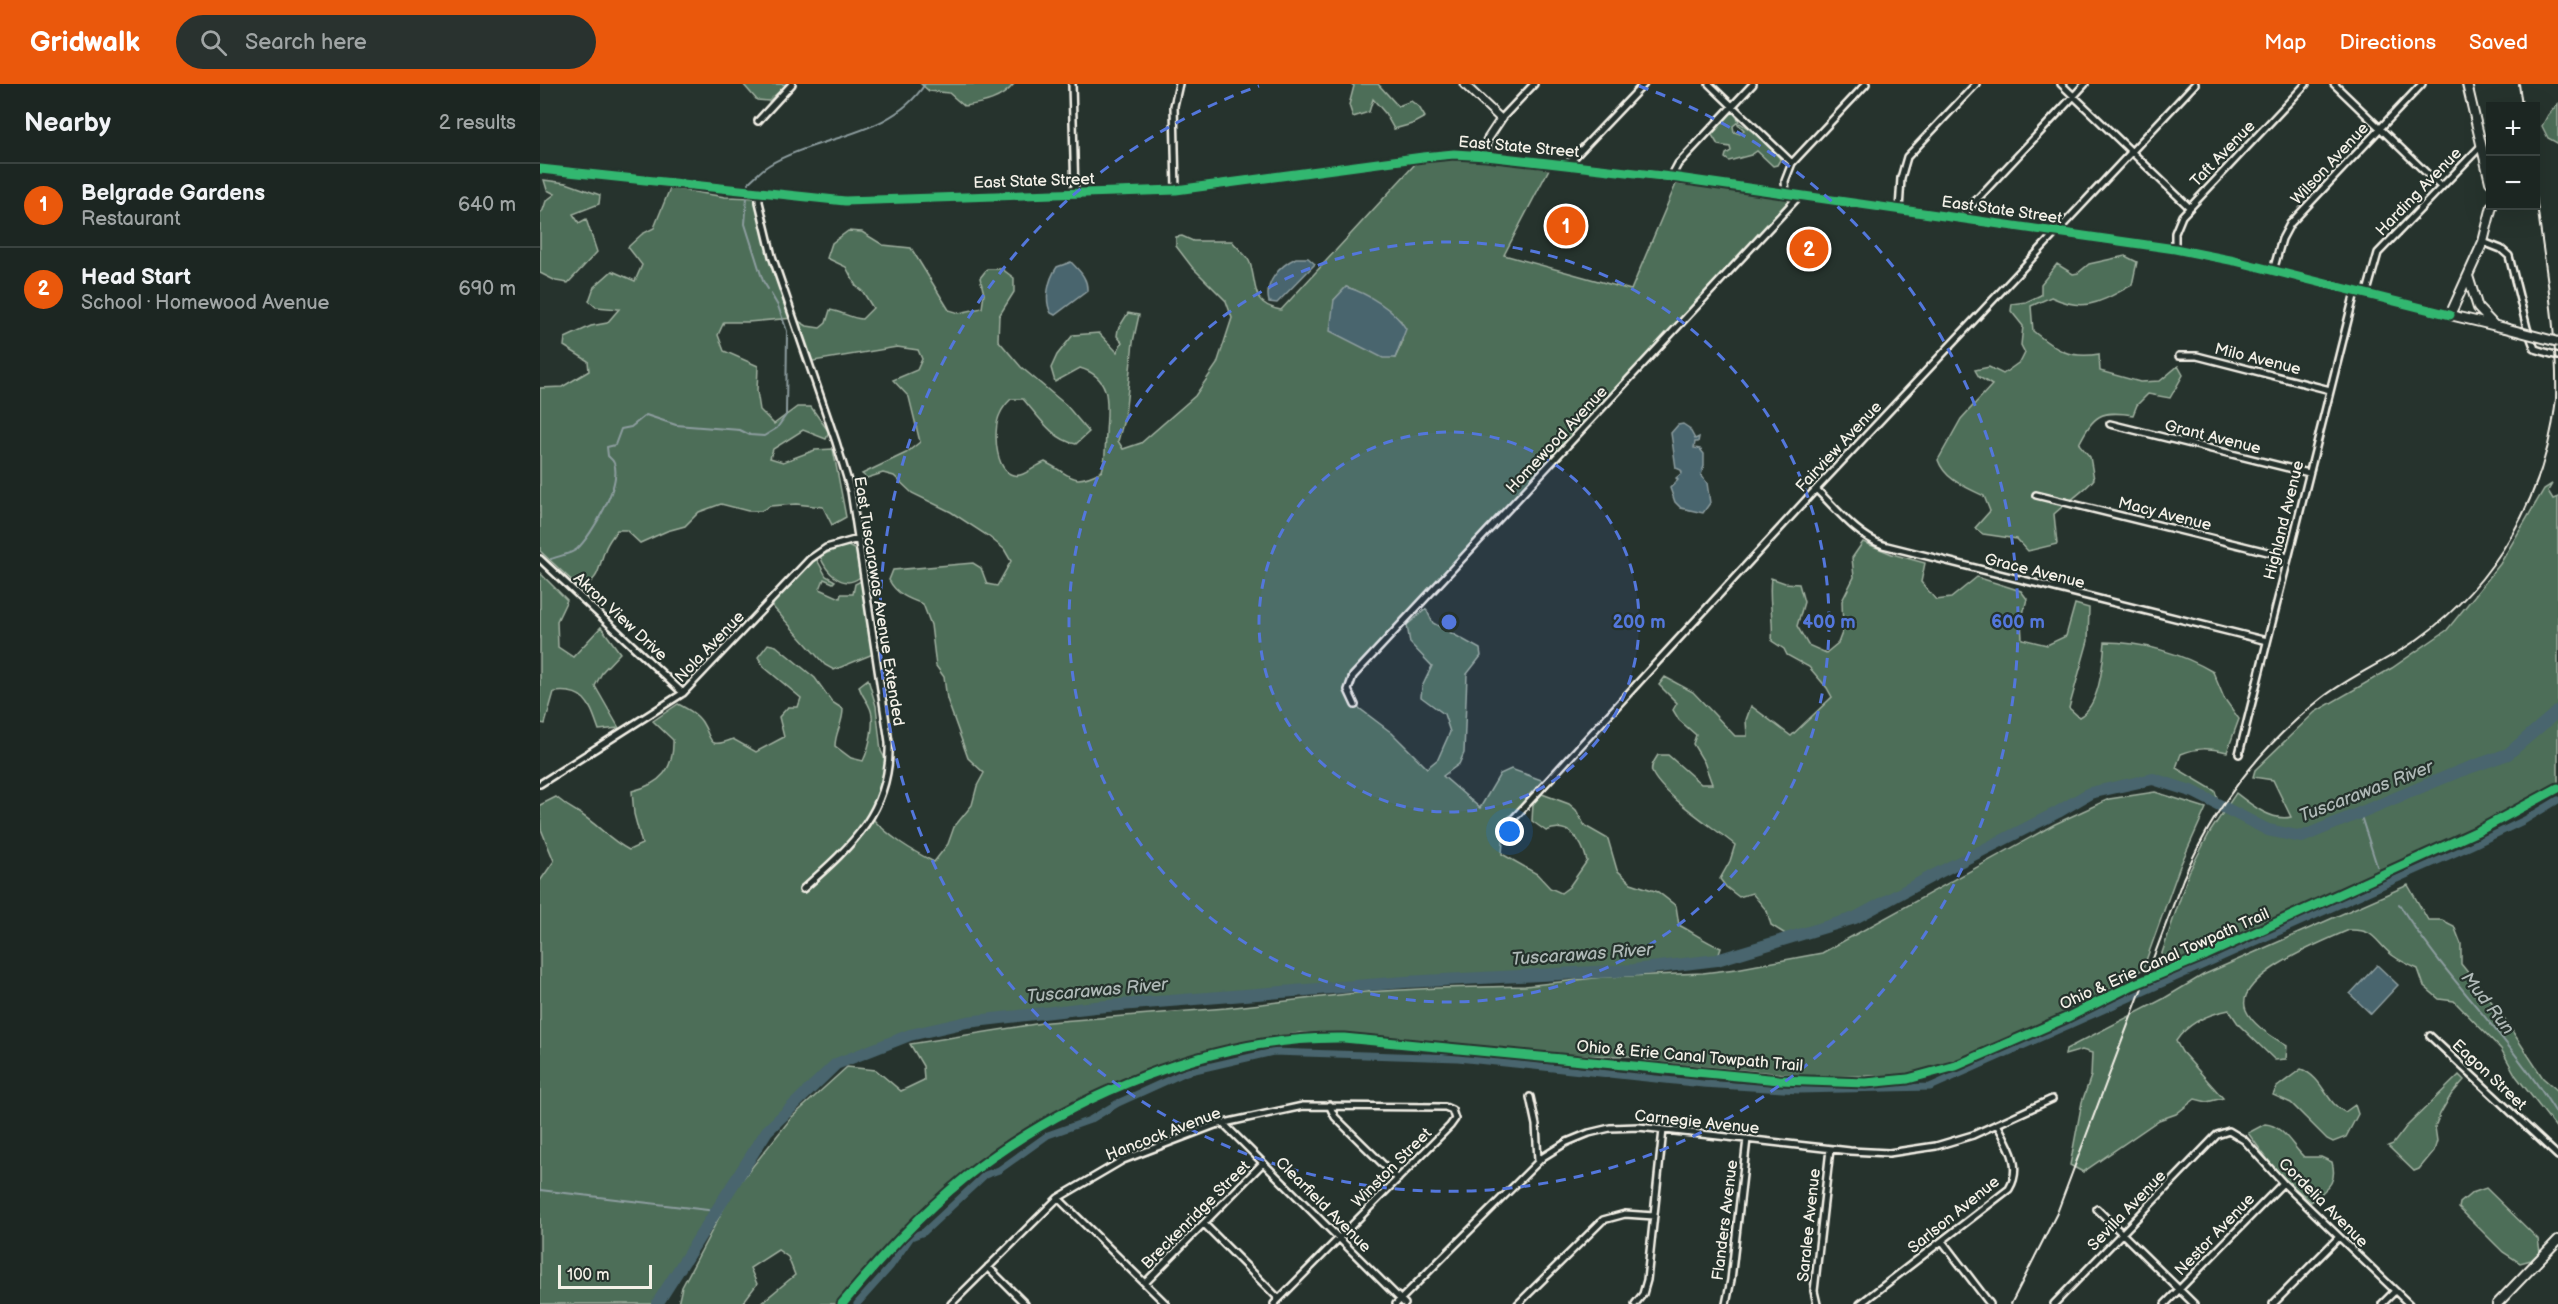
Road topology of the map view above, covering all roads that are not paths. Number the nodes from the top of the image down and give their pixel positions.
1 (792, 84) edge
2 (1072, 84) edge
3 (1179, 84) edge
4 (1464, 84) edge
5 (1534, 84) edge
6 (1644, 84) edge
7 (1710, 84) edge
8 (1753, 84) edge
9 (1866, 84) edge
10 (1976, 84) edge
11 (2061, 84) edge
12 (2085, 84) edge
13 (2195, 84) edge
14 (2306, 84) edge
15 (2334, 84) edge
16 (2422, 84) edge
17 (2467, 84) edge
18 (2073, 96) junction
19 (1732, 106) junction
20 (1501, 119) junction
21 (758, 121) dead end
22 (2380, 128) junction
23 (2482, 145) junction
24 (2131, 152) junction
25 (1486, 156) junction
26 (1792, 163) junction
27 (2486, 164) edge
28 (1567, 165) junction
29 (540, 169) edge
30 (1671, 177) junction
31 (2440, 186) junction
32 (1176, 190) junction
33 (759, 191) junction
34 (1075, 194) junction
35 (1786, 194) junction
36 (1799, 196) junction
37 (2189, 207) junction
38 (1899, 210) junction
39 (2491, 210) edge
40 (1963, 219) junction
41 (2055, 232) junction
42 (2483, 242) junction
43 (2175, 249) junction
44 (2273, 271) junction
45 (2468, 275) junction
46 (2355, 292) junction
47 (2367, 292) junction
48 (2450, 315) junction
49 (2495, 326) junction
50 (2558, 342) edge
51 (2180, 356) dead end
52 (2558, 356) edge
53 (2330, 390) junction
54 (2110, 424) dead end
55 (2309, 473) junction
56 (1816, 489) junction
57 (2036, 495) dead end
58 (858, 539) junction
59 (2288, 557) junction
60 (540, 559) edge
61 (2267, 641) junction
62 (683, 693) junction
63 (1355, 705) dead end
64 (2239, 754) dead end
65 (540, 784) edge
66 (1504, 829) dead end
67 (803, 890) dead end
68 (2430, 1036) dead end
69 (1530, 1097) dead end
70 (2052, 1099) dead end
71 (1329, 1106) junction
72 (1223, 1123) junction
73 (1997, 1124) junction
74 (1450, 1126) joint
75 (1663, 1130) junction
76 (2217, 1136) joint
77 (1747, 1139) junction
78 (1830, 1149) junction
79 (2558, 1156) edge
80 (1538, 1160) junction
81 (1263, 1163) junction
82 (1398, 1179) junction
83 (2283, 1183) junction
84 (1058, 1198) junction
85 (2097, 1209) dead end
86 (1654, 1216) junction
87 (1204, 1224) junction
88 (2121, 1234) junction
89 (2339, 1237) junction
90 (1339, 1238) junction
91 (2558, 1240) edge
92 (1942, 1241) junction
93 (988, 1267) junction
94 (1145, 1283) junction
95 (2179, 1290) junction
96 (2395, 1290) junction
97 (1277, 1302) edge
98 (1400, 1302) edge
99 (951, 1304) edge
100 (1025, 1304) edge
101 (1166, 1304) edge
102 (1518, 1304) edge
103 (1635, 1304) edge
104 (1726, 1304) edge
105 (1817, 1304) edge
106 (1860, 1304) edge
107 (1990, 1304) edge
108 (2054, 1304) edge
109 (2165, 1304) edge
110 (2194, 1304) edge
111 (2273, 1304) edge
112 (2382, 1304) edge
113 (2409, 1304) edge
114 (2497, 1304) edge

1 - 21 street
2 - 34 street
3 - 32 street
4 - 20 street
5 - 20 street
6 - 28 street
7 - 19 street
8 - 19 street
9 - 26 street
10 - 38 street
11 - 18 street
12 - 18 street
13 - 24 street, Fairview Avenue
14 - 37 street, Taft Avenue
15 - 22 street
16 - 22 street, Wilson Avenue
17 - 23 main road
18 - 24 street
18 - 40 street
19 - 26 street
19 - 30 street
20 - 25 street
22 - 31 street
22 - 44 street, Wilson Avenue
23 - 27 main road
23 - 31 street, Harding Avenue
24 - 37 street
24 - 41 street, Fairview Avenue
25 - 28 street, East State Street
25 - 32 street, East State Street
26 - 35 street
28 - 30 street, East State Street
29 - 33 street, East State Street
30 - 35 street, East State Street
31 - 47 street, Harding Avenue
32 - 34 street, East State Street
33 - 34 street, East State Street
33 - 58 street, East Tuscarawas Avenue Extended
35 - 36 street, East State Street
36 - 38 street, East State Street
36 - 63 street, Homewood Avenue
37 - 43 street, Taft Avenue
38 - 40 street, East State Street
39 - 42 main road
40 - 41 street, East State Street
41 - 43 street, East State Street
41 - 56 street, Fairview Avenue
42 - 45 main road
42 - 52 street
43 - 44 street, East State Street
44 - 46 street, East State Street
45 - 48 main road
45 - 49 main road
46 - 47 street, East State Street
46 - 53 street, Highland Avenue
47 - 48 street, East State Street
48 - 49 main road, East State Street
49 - 50 main road, East State Street, bridge
51 - 53 street, Milo Avenue
53 - 55 street, Highland Avenue
54 - 55 street, Grant Avenue
55 - 59 street, Highland Avenue
56 - 61 street, Grace Avenue
56 - 66 street, Fairview Avenue
57 - 59 street, Macy Avenue
58 - 62 street, Nola Avenue
58 - 67 street, East Tuscarawas Avenue Extended
59 - 61 street, Highland Avenue
60 - 62 street, Akron View Drive
61 - 64 street, Highland Avenue
62 - 65 street, Nola Avenue
68 - 79 street, Eagon Street
69 - 80 street
70 - 73 street, Carnegie Avenue
71 - 72 street, Hancock Avenue
71 - 74 street, Hancock Avenue
71 - 82 street
72 - 81 street, Clearfield Avenue
72 - 84 street, Hancock Avenue
73 - 78 street, Carnegie Avenue
73 - 92 street, Sarlson Avenue
74 - 82 street, Winston Street
75 - 77 street, Carnegie Avenue
75 - 80 street, Carnegie Avenue
75 - 86 street
76 - 83 street, Cordelia Avenue
76 - 88 street, Sevilla Avenue
77 - 78 street, Carnegie Avenue
77 - 104 street, Flanders Avenue
78 - 105 street, Saralee Avenue
80 - 98 street, Carnegie Avenue
81 - 87 street, Breckenridge Street
81 - 90 street, Clearfield Avenue
82 - 90 street, Winston Street
83 - 89 street, Cordelia Avenue
83 - 95 street, Nestor Avenue
84 - 93 street, Hancock Avenue
84 - 94 street
85 - 88 street
86 - 102 street
86 - 103 street
87 - 94 street, Breckenridge Street
87 - 97 street
88 - 95 street
88 - 108 street, Sevilla Avenue
89 - 96 street, Cordelia Avenue
89 - 111 street
90 - 97 street, Winston Street
90 - 98 street, Clearfield Avenue
91 - 114 main road
92 - 106 street, Sarlson Avenue
92 - 107 street
93 - 99 street, Hancock Avenue
93 - 100 street
94 - 101 street
95 - 109 street, Nestor Avenue
95 - 110 street
96 - 112 street
96 - 113 street, Cordelia Avenue

